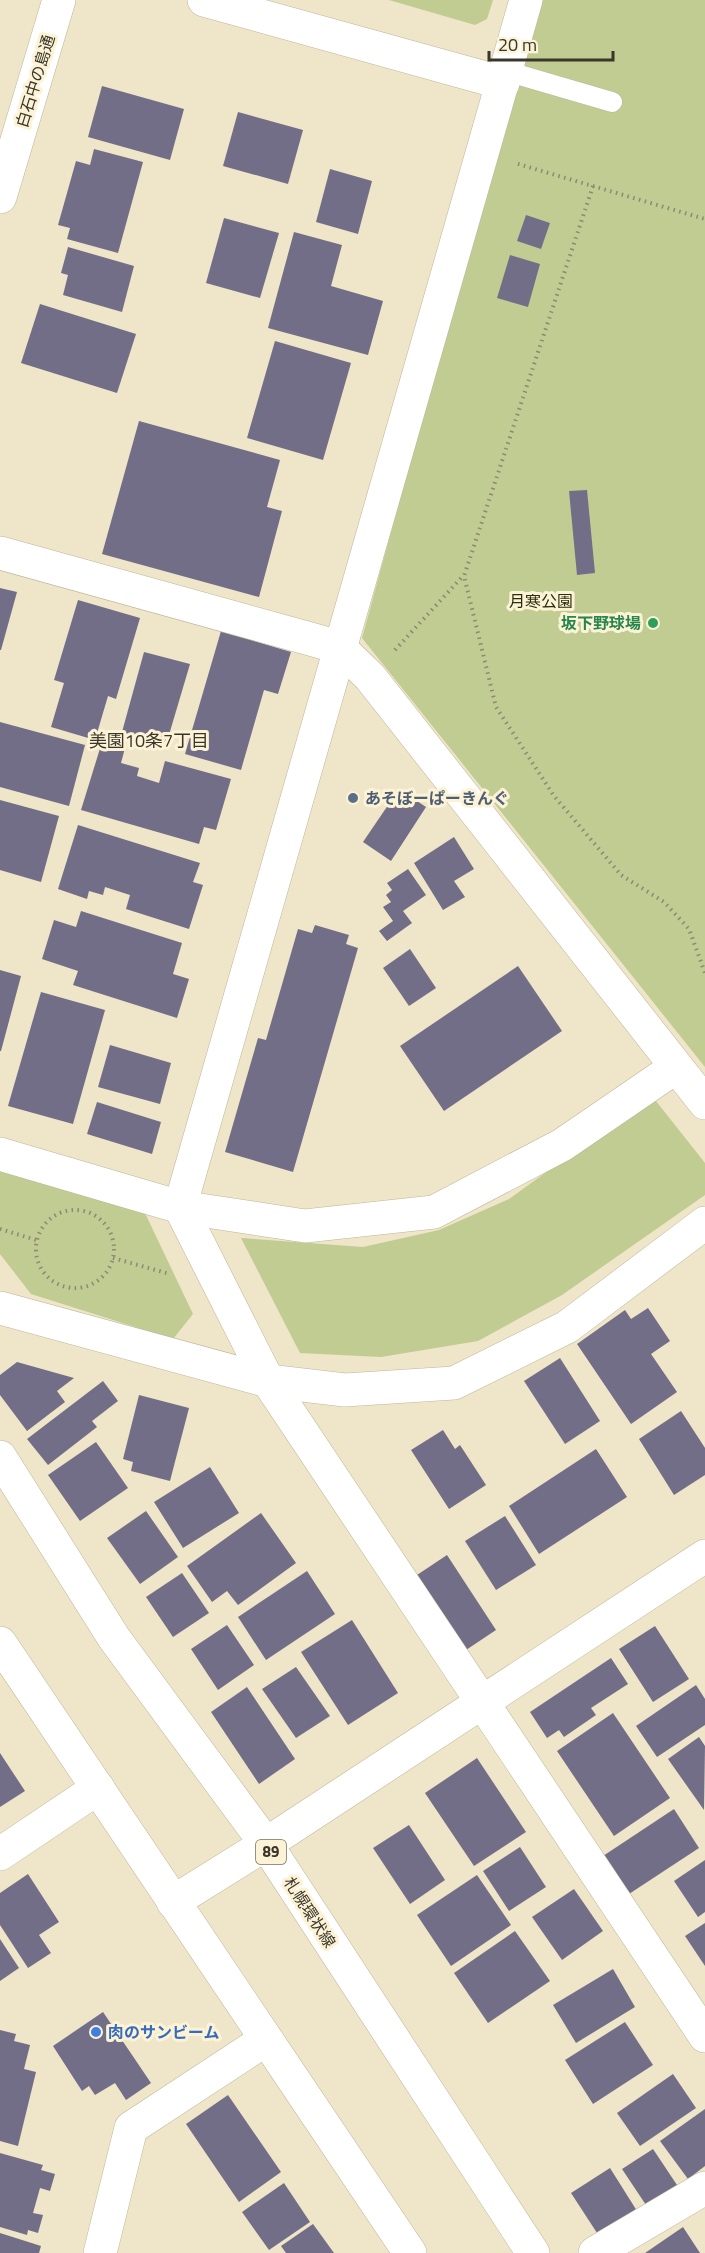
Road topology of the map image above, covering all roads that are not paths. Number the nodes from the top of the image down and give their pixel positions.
1 (59, 0) edge
2 (204, 0) edge
3 (526, 0) edge
4 (505, 77) junction
5 (612, 102) dead end
6 (0, 197) edge
7 (0, 553) edge
8 (339, 647) junction
9 (676, 1067) junction
10 (705, 1103) edge
11 (0, 1154) edge
12 (180, 1207) junction
13 (705, 1223) edge
14 (0, 1308) edge
15 (268, 1381) junction
16 (0, 1457) edge
17 (705, 1556) edge
18 (0, 1643) edge
19 (483, 1703) junction
20 (98, 1788) junction
21 (266, 1844) junction
22 (0, 1854) edge
23 (173, 1902) junction
24 (705, 2036) edge
25 (265, 2040) junction
26 (705, 2188) edge
27 (100, 2253) edge
28 (410, 2253) edge
29 (533, 2253) edge
30 (595, 2253) edge

1 - 6 street, 白石中の島通
2 - 4 street
3 - 4 street
4 - 5 lane
4 - 8 street
7 - 8 street
8 - 9 street
8 - 12 street
9 - 10 street
9 - 12 street
11 - 12 street
12 - 15 street
13 - 15 street
14 - 15 street
15 - 19 street
16 - 21 street, 札幌環状線 / 89
17 - 19 street
18 - 20 street
19 - 21 street
19 - 24 street
20 - 22 street
20 - 23 street
21 - 23 street
21 - 29 street, 札幌環状線 / 89
23 - 25 street
25 - 27 street
25 - 28 street
26 - 30 street

